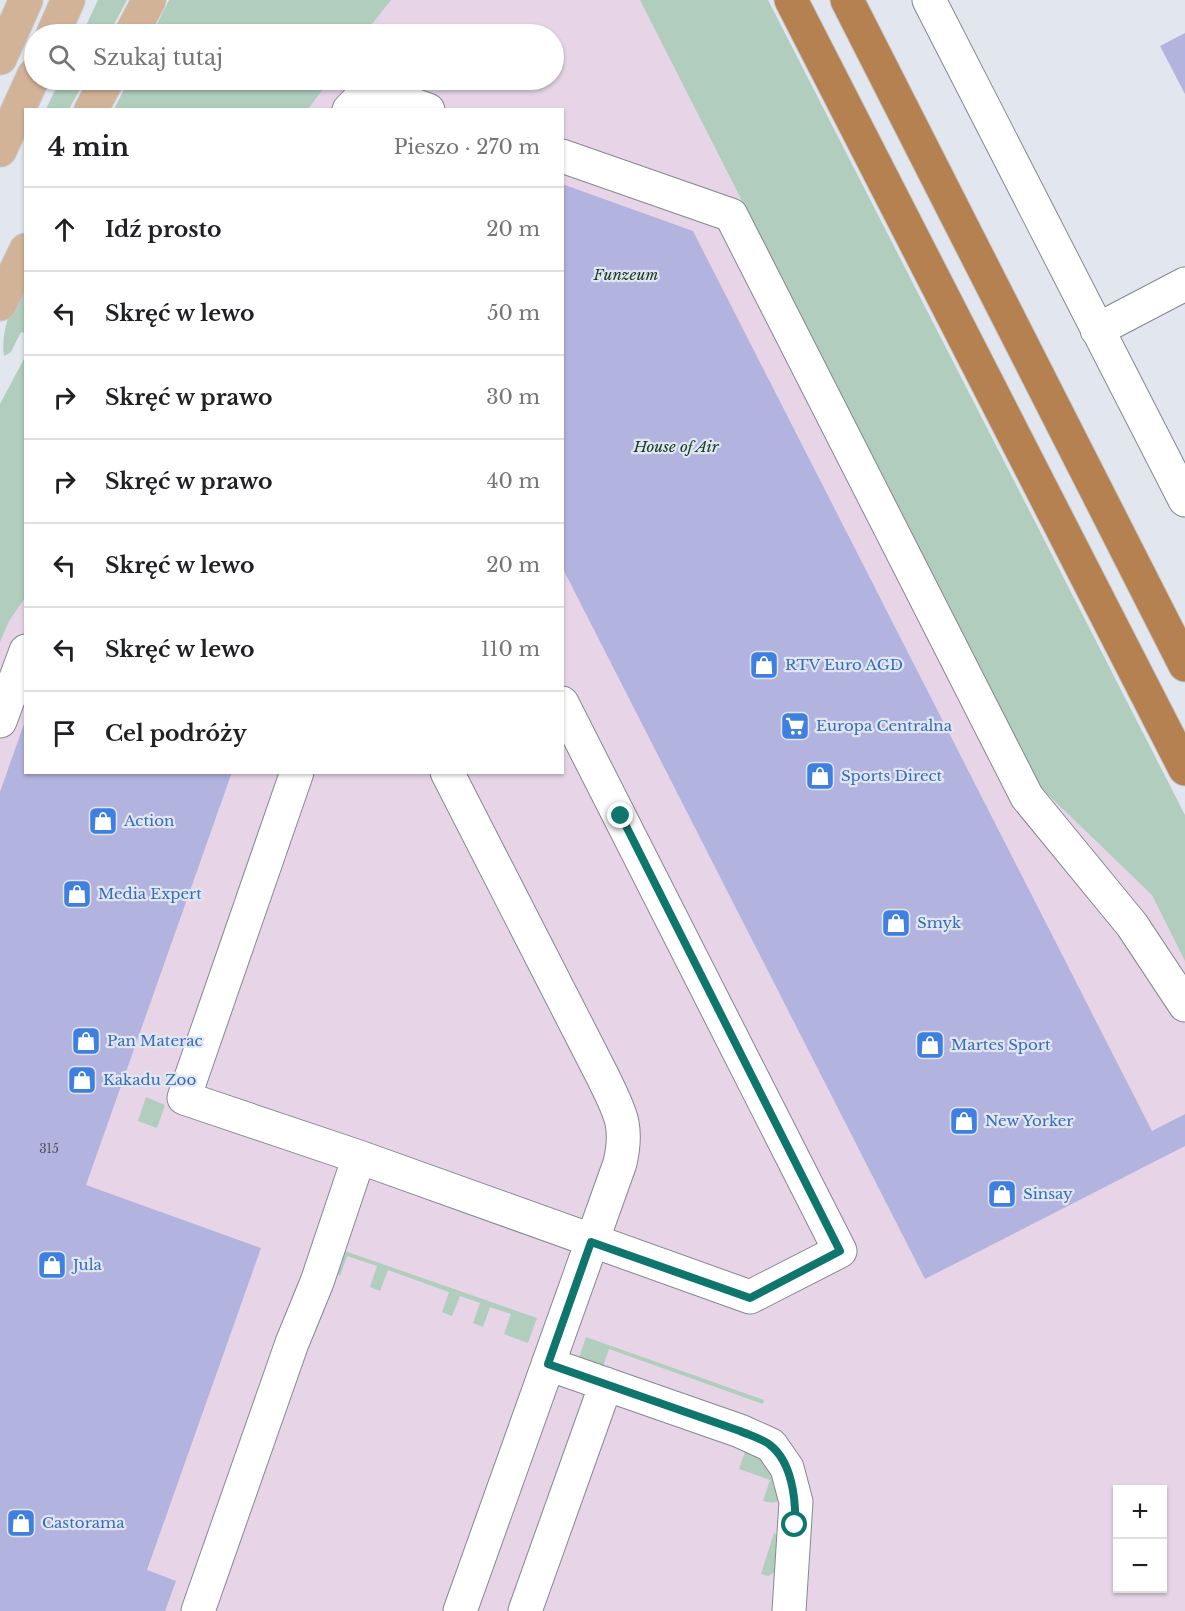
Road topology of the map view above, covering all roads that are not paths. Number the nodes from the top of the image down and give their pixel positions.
1 (26, 0) edge
2 (68, 0) edge
3 (149, 0) edge
4 (791, 0) edge
5 (847, 0) edge
6 (928, 0) edge
7 (57, 24) edge
8 (136, 24) edge
9 (0, 58) edge
10 (27, 90) edge
11 (102, 90) edge
12 (368, 90) edge
13 (372, 90) edge
14 (92, 108) edge
15 (352, 108) edge
16 (422, 108) edge
17 (0, 150) edge
18 (564, 157) edge
19 (24, 254) edge
20 (1185, 284) edge
21 (0, 304) edge
22 (1097, 330) junction
23 (1185, 500) edge
24 (24, 656) edge
25 (1185, 665) edge
26 (564, 707) edge
27 (0, 721) edge
28 (1185, 769) edge
29 (296, 774) edge
30 (448, 774) edge
31 (1185, 1005) edge
32 (359, 1157) junction
33 (591, 1242) junction
34 (548, 1364) junction
35 (606, 1384) junction
36 (198, 1611) edge
37 (460, 1611) edge
38 (525, 1611) edge
39 (789, 1611) edge

1 - 9 main road
2 - 7 main road
3 - 8 main road
4 - 28 highway
5 - 25 highway
6 - 22 street
10 - 17 main road
11 - 14 main road
12 - 15 street
13 - 16 street
18 - 31 street
19 - 21 main road
20 - 22 street
22 - 23 street
24 - 27 street
26 - 33 street
29 - 32 street
30 - 33 street
32 - 33 street
32 - 36 street
33 - 34 street
34 - 35 street
34 - 37 street
35 - 38 street
35 - 39 street

